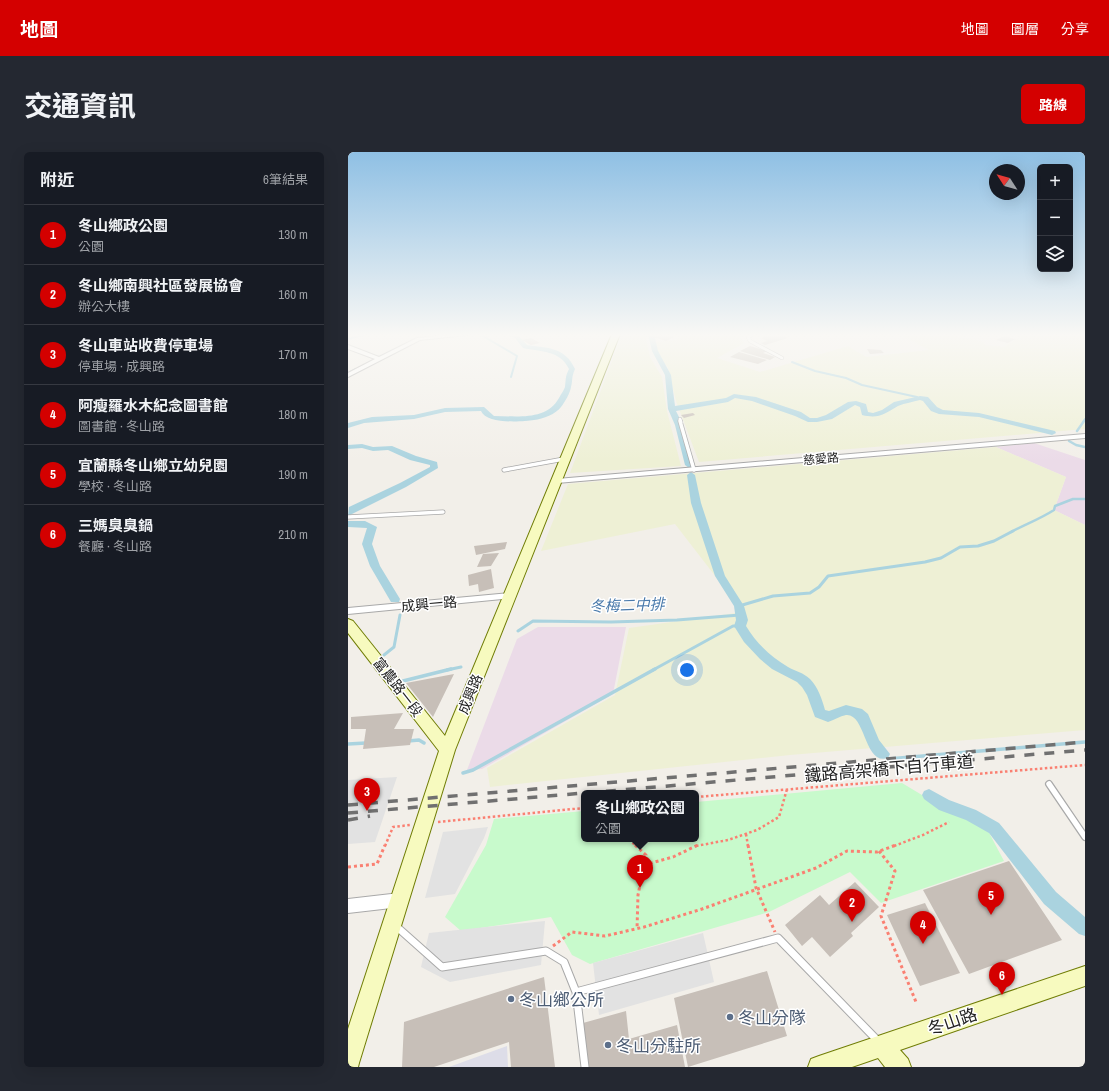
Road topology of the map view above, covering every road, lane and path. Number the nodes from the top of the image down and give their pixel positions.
1 (599, 377) edge
2 (680, 419) dead end
3 (1085, 436) edge
4 (566, 459) junction
5 (504, 470) dead end
6 (694, 470) junction
7 (557, 481) junction
8 (443, 512) dead end
9 (350, 517) edge
10 (510, 596) junction
11 (348, 611) edge
12 (348, 624) edge
13 (447, 750) junction
14 (1085, 765) edge
15 (1048, 784) dead end
16 (787, 789) junction
17 (699, 797) edge
18 (581, 809) edge
19 (949, 822) dead end
20 (425, 823) junction
21 (746, 834) junction
22 (1085, 837) edge
23 (632, 842) edge
24 (880, 851) junction
25 (644, 865) junction
26 (348, 867) edge
27 (756, 888) junction
28 (400, 900) junction
29 (348, 906) edge
30 (392, 923) junction
31 (637, 928) junction
32 (778, 938) junction
33 (546, 951) junction
34 (1085, 976) edge
35 (576, 992) junction
36 (916, 1002) dead end
37 (354, 1026) edge
38 (881, 1045) junction
39 (348, 1063) edge
40 (585, 1067) edge
41 (819, 1067) edge
42 (900, 1067) edge

1 - 4 street, 成興路
2 - 6 lane
3 - 6 street, 慈愛路
4 - 5 lane
4 - 7 street, 成興路
6 - 7 street, 慈愛路
7 - 10 street, 成興路
8 - 9 lane
10 - 11 street, 成興一路
10 - 13 street, 成興路
12 - 13 street, 富農路一段
13 - 20 street, 成興路
14 - 16 path, 鐵路高架橋下自行車道
15 - 22 lane
16 - 17 path, 鐵路高架橋下自行車道
16 - 21 path
18 - 20 path
19 - 24 path
20 - 26 path
20 - 28 street, 成興路
21 - 25 path
21 - 27 path
23 - 25 path
24 - 27 path
24 - 36 path
25 - 31 path
27 - 31 path
27 - 32 path
28 - 29 street
28 - 30 street, 成興路
30 - 33 lane
30 - 37 street, 成興路
31 - 33 path
32 - 35 lane
32 - 38 lane
33 - 35 lane
34 - 38 street, 冬山路
35 - 40 lane
37 - 39 street, 成興路
38 - 41 street, 冬山路
38 - 42 street

